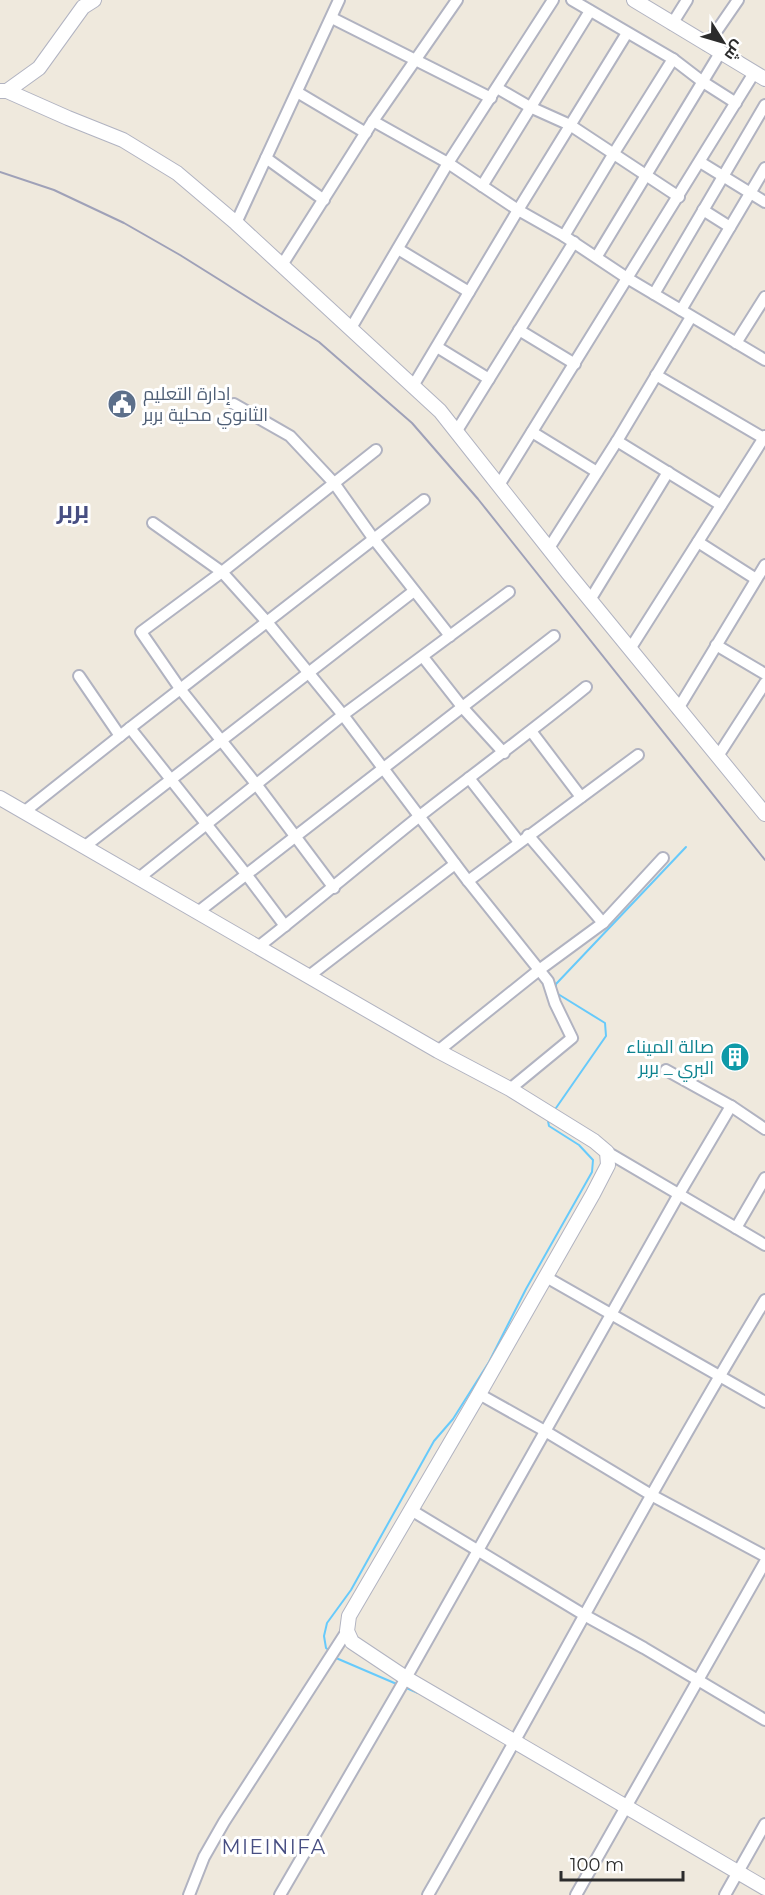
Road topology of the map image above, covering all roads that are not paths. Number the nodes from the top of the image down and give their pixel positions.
1 (339, 0) edge
2 (457, 0) edge
3 (553, 0) edge
4 (572, 0) edge
5 (634, 0) edge
6 (687, 0) edge
7 (738, 0) edge
8 (90, 1) edge
9 (590, 11) junction
10 (332, 18) junction
11 (672, 24) junction
12 (627, 33) junction
13 (707, 45) junction
14 (720, 53) junction
15 (673, 59) junction
16 (416, 60) junction
17 (760, 76) edge
18 (703, 82) junction
19 (497, 88) junction
20 (3, 91) edge
21 (297, 92) junction
22 (491, 98) junction
23 (736, 103) junction
24 (765, 105) edge
25 (530, 107) junction
26 (373, 121) junction
27 (570, 125) junction
28 (366, 133) junction
29 (614, 153) junction
30 (266, 158) junction
31 (700, 162) junction
32 (448, 163) junction
33 (765, 168) edge
34 (646, 176) junction
35 (723, 176) junction
36 (482, 186) junction
37 (750, 193) junction
38 (679, 197) junction
39 (324, 200) junction
40 (765, 202) edge
41 (518, 210) junction
42 (703, 210) junction
43 (236, 224) junction
44 (730, 227) junction
45 (569, 239) junction
46 (398, 249) junction
47 (597, 256) junction
48 (282, 265) junction
49 (627, 278) junction
50 (469, 292) junction
51 (654, 294) junction
52 (765, 297) edge
53 (686, 314) junction
54 (351, 328) junction
55 (519, 330) junction
56 (736, 343) junction
57 (436, 347) junction
58 (765, 360) edge
59 (575, 364) junction
60 (656, 375) junction
61 (489, 379) junction
62 (413, 386) junction
63 (234, 404) dead end
64 (456, 432) junction
65 (532, 432) junction
66 (764, 438) edge
67 (616, 441) junction
68 (376, 450) dead end
69 (597, 472) junction
70 (668, 472) junction
71 (334, 483) junction
72 (499, 486) junction
73 (424, 500) dead end
74 (721, 505) junction
75 (153, 523) dead end
76 (374, 538) junction
77 (698, 542) junction
78 (549, 548) junction
79 (765, 565) edge
80 (222, 572) junction
81 (756, 579) junction
82 (414, 591) junction
83 (510, 592) dead end
84 (590, 600) junction
85 (267, 622) junction
86 (450, 636) junction
87 (554, 636) dead end
88 (716, 645) junction
89 (630, 649) junction
90 (423, 657) junction
91 (308, 672) junction
92 (765, 674) edge
93 (79, 676) dead end
94 (765, 683) edge
95 (586, 687) dead end
96 (181, 690) junction
97 (463, 708) junction
98 (678, 709) junction
99 (343, 715) junction
100 (130, 728) junction
101 (531, 731) junction
102 (120, 736) junction
103 (222, 740) junction
104 (504, 753) junction
105 (638, 755) dead end
106 (718, 756) junction
107 (384, 769) junction
108 (469, 778) junction
109 (171, 781) junction
110 (256, 784) junction
111 (581, 797) junction
112 (0, 798) edge
113 (763, 804) edge
114 (24, 812) junction
115 (420, 816) junction
116 (205, 825) junction
117 (295, 837) junction
118 (523, 838) junction
119 (84, 847) junction
120 (663, 858) dead end
121 (455, 864) junction
122 (246, 874) junction
123 (139, 878) junction
124 (468, 881) junction
125 (334, 888) junction
126 (198, 912) junction
127 (603, 923) junction
128 (285, 926) junction
129 (258, 947) junction
130 (539, 970) junction
131 (309, 976) junction
132 (438, 1051) junction
133 (666, 1070) dead end
134 (510, 1089) junction
135 (731, 1106) junction
136 (765, 1130) edge
137 (607, 1152) junction
138 (765, 1178) edge
139 (679, 1194) junction
140 (736, 1228) junction
141 (765, 1245) edge
142 (546, 1277) junction
143 (765, 1300) edge
144 (611, 1314) junction
145 (720, 1375) junction
146 (479, 1394) junction
147 (765, 1402) edge
148 (544, 1431) junction
149 (653, 1496) junction
150 (411, 1510) junction
151 (478, 1549) junction
152 (765, 1556) edge
153 (765, 1562) edge
154 (586, 1616) junction
155 (347, 1631) junction
156 (406, 1678) junction
157 (698, 1680) junction
158 (765, 1720) edge
159 (516, 1742) junction
160 (627, 1807) junction
161 (765, 1824) edge
162 (738, 1872) junction
163 (765, 1888) edge
164 (189, 1895) edge
165 (280, 1895) edge
166 (428, 1895) edge
167 (576, 1895) edge
168 (725, 1895) edge

1 - 10 street
2 - 16 street
3 - 19 street
4 - 9 street
5 - 11 street
6 - 11 street
7 - 13 street
8 - 20 street
9 - 12 street
9 - 25 street
10 - 16 street
10 - 21 street
11 - 13 street
12 - 15 street
12 - 27 street
13 - 14 street
14 - 17 street
14 - 18 street
15 - 18 street
15 - 29 street
16 - 22 street
16 - 26 street
17 - 23 street
18 - 23 street
18 - 34 street
19 - 22 street
19 - 25 street
20 - 43 street
21 - 28 street
21 - 30 street
22 - 32 street
23 - 31 street
24 - 35 street
25 - 27 street
25 - 36 street
26 - 28 street
26 - 32 street
27 - 29 street
27 - 41 street
28 - 39 street
29 - 34 street
29 - 45 street
30 - 39 street
30 - 43 street
31 - 35 street
31 - 38 street
32 - 36 street
32 - 46 street
33 - 37 street
34 - 38 street
34 - 47 street
35 - 37 street
35 - 42 street
36 - 41 street
37 - 40 street
37 - 44 street
38 - 49 street
39 - 48 street
41 - 45 street
41 - 50 street
42 - 44 street
42 - 51 street
43 - 48 street
44 - 53 street
45 - 47 street
45 - 55 street
46 - 50 street
46 - 54 street
47 - 49 street
48 - 54 street
49 - 51 street
49 - 59 street
50 - 57 street
51 - 53 street
52 - 56 street
53 - 56 street
53 - 60 street
54 - 62 street
55 - 59 street
55 - 61 street
56 - 58 street
57 - 61 street
57 - 62 street
59 - 65 street
60 - 66 street
60 - 67 street
61 - 64 street
62 - 64 street
63 - 71 street
64 - 72 street
65 - 69 street
65 - 72 street
66 - 74 street
67 - 69 street
67 - 70 street
68 - 71 street
69 - 78 street
70 - 74 street
70 - 84 street
71 - 76 street
71 - 80 street
72 - 78 street
73 - 76 street
74 - 77 street
75 - 80 street
76 - 82 street
76 - 85 street
77 - 81 street
77 - 89 street
78 - 84 street
79 - 81 street
80 - 85 street
80 - 96 street
81 - 88 street
82 - 86 street
82 - 91 street
83 - 86 street
84 - 89 street
85 - 91 street
85 - 96 street
86 - 90 street
87 - 97 street
88 - 92 street
88 - 98 street
89 - 98 street
90 - 97 street
90 - 99 street
91 - 99 street
91 - 103 street
93 - 102 street
94 - 106 street
95 - 101 street
96 - 100 street
96 - 103 street
97 - 104 street
97 - 107 street
98 - 106 street
99 - 107 street
99 - 110 street
100 - 102 street
100 - 109 street
101 - 104 street
101 - 111 street
102 - 114 street
103 - 109 street
103 - 110 street
104 - 108 street
105 - 111 street
106 - 113 street
107 - 115 street
107 - 117 street
108 - 115 street
108 - 118 street
109 - 116 street
109 - 119 street
110 - 116 street
110 - 117 street
111 - 118 street
112 - 114 street
114 - 119 street
115 - 121 street
115 - 125 street
116 - 122 street
116 - 123 street
117 - 122 street
117 - 125 street
118 - 124 street
118 - 127 street
119 - 123 street
120 - 127 street
121 - 124 street
121 - 131 street
122 - 126 street
122 - 128 street
123 - 126 street
124 - 130 street
125 - 128 street
126 - 129 street
127 - 130 street
128 - 129 street
129 - 131 street
130 - 132 street
130 - 134 street
131 - 132 street
132 - 134 street
133 - 135 street
134 - 137 street
135 - 136 street
135 - 139 street
137 - 139 street
137 - 142 street
138 - 140 street
139 - 140 street
139 - 144 street
140 - 141 street
142 - 144 street
142 - 146 street
143 - 145 street
144 - 145 street
144 - 148 street
145 - 147 street
145 - 149 street
146 - 148 street
146 - 150 street
148 - 149 street
148 - 151 street
149 - 152 street
149 - 154 street
150 - 151 street
150 - 155 street
151 - 154 street
151 - 156 street
153 - 157 street
154 - 157 street
154 - 159 street
155 - 156 street
155 - 164 street
156 - 159 street
156 - 165 street
157 - 158 street
157 - 160 street
159 - 160 street
159 - 166 street
160 - 162 street
160 - 167 street
161 - 162 street
162 - 163 street
162 - 168 street

